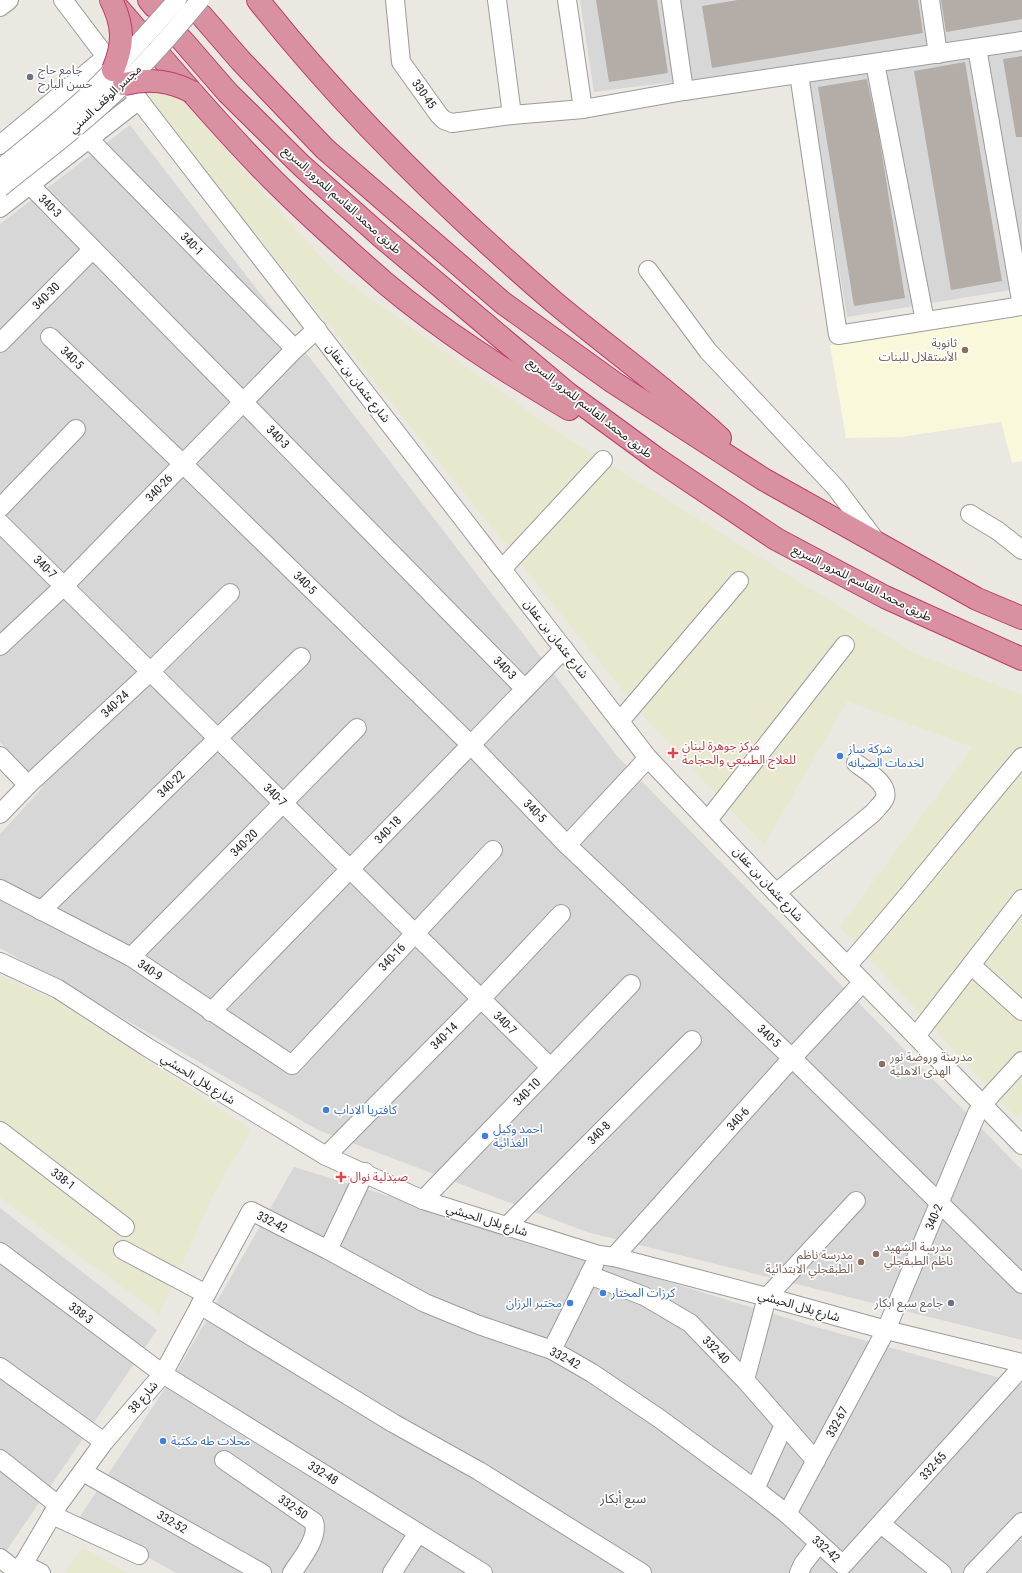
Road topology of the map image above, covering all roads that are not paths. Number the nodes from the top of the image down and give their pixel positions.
1 (9, 0) edge
2 (63, 0) edge
3 (111, 0) edge
4 (177, 0) edge
5 (258, 0) edge
6 (395, 0) edge
7 (497, 0) edge
8 (567, 0) edge
9 (671, 0) edge
10 (930, 0) edge
11 (0, 7) edge
12 (201, 8) edge
13 (182, 40) dead end
14 (1022, 41) edge
15 (150, 44) junction
16 (977, 48) junction
17 (938, 54) junction
18 (875, 63) junction
19 (798, 74) junction
20 (121, 77) junction
21 (684, 91) junction
22 (192, 92) junction
23 (583, 109) junction
24 (512, 115) junction
25 (89, 139) junction
26 (0, 145) edge
27 (0, 169) edge
28 (30, 185) junction
29 (0, 188) edge
30 (0, 208) edge
31 (93, 249) junction
32 (648, 270) dead end
33 (1022, 306) edge
34 (925, 321) junction
35 (317, 329) junction
36 (50, 337) dead end
37 (0, 343) edge
38 (295, 349) junction
39 (244, 402) junction
40 (76, 429) dead end
41 (657, 459) junction
42 (602, 460) dead end
43 (183, 464) junction
44 (763, 479) junction
45 (0, 508) edge
46 (970, 514) dead end
47 (0, 523) edge
48 (879, 545) junction
49 (1022, 550) edge
50 (502, 569) junction
51 (738, 581) dead end
52 (64, 586) junction
53 (230, 593) dead end
54 (1022, 618) edge
55 (845, 645) dead end
56 (0, 646) edge
57 (564, 649) junction
58 (301, 657) dead end
59 (1022, 659) edge
60 (150, 672) junction
61 (526, 689) junction
62 (620, 722) junction
63 (357, 728) dead end
64 (218, 739) junction
65 (471, 745) junction
66 (0, 756) edge
67 (1022, 757) edge
68 (648, 758) junction
69 (856, 763) dead end
70 (28, 785) junction
71 (283, 803) junction
72 (0, 814) edge
73 (708, 820) junction
74 (567, 845) junction
75 (493, 850) dead end
76 (350, 869) junction
77 (0, 889) edge
78 (776, 893) junction
79 (1022, 898) edge
80 (41, 911) junction
81 (561, 914) dead end
82 (414, 933) junction
83 (131, 957) junction
84 (0, 962) edge
85 (971, 965) junction
86 (847, 966) junction
87 (863, 982) junction
88 (631, 984) dead end
89 (481, 999) junction
90 (1022, 1011) edge
91 (211, 1012) junction
92 (916, 1036) junction
93 (692, 1040) dead end
94 (792, 1058) junction
95 (1022, 1061) edge
96 (292, 1065) joint
97 (550, 1068) junction
98 (983, 1104) junction
99 (0, 1131) edge
100 (1022, 1144) edge
101 (326, 1156) junction
102 (365, 1172) junction
103 (423, 1200) junction
104 (856, 1202) dead end
105 (940, 1203) junction
106 (251, 1211) joint
107 (507, 1226) junction
108 (125, 1227) dead end
109 (123, 1250) dead end
110 (328, 1250) junction
111 (0, 1252) edge
112 (606, 1256) junction
113 (589, 1274) junction
114 (1022, 1284) edge
115 (766, 1297) junction
116 (203, 1300) junction
117 (886, 1330) junction
118 (552, 1350) junction
119 (1022, 1363) edge
120 (0, 1367) edge
121 (1022, 1367) edge
122 (163, 1374) junction
123 (745, 1380) junction
124 (784, 1425) junction
125 (104, 1442) junction
126 (0, 1459) edge
127 (224, 1460) dead end
128 (816, 1461) junction
129 (83, 1472) junction
130 (755, 1489) junction
131 (55, 1510) junction
132 (787, 1514) junction
133 (1022, 1522) edge
134 (881, 1524) junction
135 (418, 1533) junction
136 (819, 1543) junction
137 (139, 1555) dead end
138 (0, 1558) edge
139 (843, 1565) joint
140 (20, 1570) edge
141 (42, 1573) edge
142 (262, 1573) edge
143 (292, 1573) edge
144 (392, 1573) edge
145 (483, 1573) edge
146 (642, 1573) edge
147 (799, 1573) edge
148 (942, 1573) edge
149 (974, 1573) edge

1 - 11 street
2 - 20 street, شارع عثمان بن عفان
3 - 15 highway, bridge
3 - 20 highway, bridge
4 - 15 street, مجسر الوقف السني, bridge
5 - 44 highway
6 - 24 street, 330-45
7 - 24 street
8 - 23 street
9 - 21 street
10 - 17 street
12 - 15 street, مجسر الوقف السني, bridge
12 - 44 highway
13 - 41 highway, طريق محمد القاسم للمرور السريع
14 - 16 street, 330-45
15 - 20 street, مجسر الوقف السني, bridge
15 - 22 highway, bridge
16 - 17 street, 330-45
16 - 33 street
17 - 18 street, 330-45
18 - 19 street, 330-45
18 - 34 street
19 - 21 street, 330-45
19 - 34 street
20 - 22 highway, bridge
20 - 25 street
20 - 26 street
20 - 27 street, مجسر الوقف السني, bridge
20 - 29 street, مجسر الوقف السني, bridge
20 - 35 street, شارع عثمان بن عفان
21 - 23 street, 330-45
22 - 41 highway
23 - 24 street, 330-45
25 - 28 street
25 - 38 street, 340-1
28 - 30 street
28 - 31 street, 340-3
31 - 37 street, 340-30
31 - 39 street, 340-3
32 - 48 street
33 - 34 street
35 - 38 street, 340-26
35 - 50 street, شارع عثمان بن عفان
36 - 43 street, 340-5
38 - 39 street, 340-26
39 - 43 street, 340-26
39 - 61 street, 340-3
40 - 45 street
41 - 59 highway, طريق محمد القاسم للمرور السريع
42 - 50 street
43 - 52 street, 340-26
43 - 65 street, 340-5
44 - 48 highway
46 - 49 street
47 - 52 street, 340-7
48 - 54 highway
50 - 57 street, شارع عثمان بن عفان
51 - 62 street
52 - 56 street, 340-26
52 - 60 street, 340-7
53 - 60 street, 340-24
55 - 73 street
57 - 61 street, 340-18
57 - 62 street, شارع عثمان بن عفان
58 - 64 street, 340-22
60 - 64 street, 340-7
60 - 70 street, 340-24
61 - 65 street, 340-18
62 - 68 street, شارع عثمان بن عفان
63 - 71 street, 340-20
64 - 71 street, 340-7
64 - 80 street, 340-22
65 - 74 street, 340-5
65 - 76 street, 340-18
66 - 70 street
67 - 86 street
68 - 73 street, شارع عثمان بن عفان
68 - 74 street
69 - 78 street
70 - 72 street, 340-24
71 - 76 street, 340-7
71 - 83 street, 340-20
73 - 78 street, شارع عثمان بن عفان
74 - 94 street, 340-5
75 - 82 street, 340-16
76 - 82 street, 340-7
76 - 91 street, 340-18
77 - 80 street, 340-9
78 - 86 street, شارع عثمان بن عفان
79 - 85 street
80 - 83 street, 340-9
81 - 89 street, 340-14
82 - 89 street, 340-7
82 - 96 street, 340-16
83 - 91 street, 340-9
84 - 101 street, شارع بلال الحبشي
85 - 90 street
85 - 92 street
86 - 87 street, شارع عثمان بن عفان
87 - 92 street, شارع عثمان بن عفان
87 - 94 street, 340-6
88 - 97 street, 340-10
89 - 97 street, 340-7
89 - 101 street, 340-14
91 - 96 street, 340-9
92 - 98 street, شارع عثمان بن عفان
93 - 107 street, 340-8
94 - 105 street, 340-5
94 - 112 street, 340-6
95 - 98 street, 340-2
97 - 103 street, 340-10
98 - 100 street, شارع عثمان بن عفان
98 - 105 street, 340-2
99 - 108 street, 338-1
101 - 102 street, شارع بلال الحبشي
102 - 103 street, شارع بلال الحبشي
102 - 110 street
103 - 107 street, شارع بلال الحبشي
104 - 115 street
105 - 114 street, 340-5
105 - 117 street, 340-2
106 - 110 street, 332-42
106 - 116 street, شارع 38
107 - 112 street, شارع بلال الحبشي
109 - 116 street
110 - 118 street, 332-42
111 - 122 street, 338-3
112 - 113 street, 340-6
112 - 115 street, شارع بلال الحبشي
113 - 118 street, 340-6
113 - 123 street, 332-40
115 - 117 street, شارع بلال الحبشي
115 - 123 street
116 - 122 street, شارع 38
116 - 146 street
117 - 119 street, شارع بلال الحبشي
117 - 128 street, 332-67
118 - 130 street, 332-42
120 - 125 street
121 - 134 street, 332-65
122 - 125 street, شارع 38
122 - 135 street, 332-48
123 - 124 street, 332-40
124 - 128 street, 332-40
124 - 130 street
125 - 129 street, شارع 38
126 - 131 street
127 - 143 street, 332-50
128 - 132 street, 332-67
129 - 131 street, شارع 38
129 - 142 street, 332-52
130 - 132 street, 332-42
131 - 137 street
131 - 140 street, شارع 38
132 - 136 street, 332-42
133 - 149 street
134 - 139 street, 332-65
134 - 148 street
135 - 144 street
135 - 145 street, 332-48
136 - 139 street, 332-42
136 - 147 street
138 - 140 street
140 - 141 street

